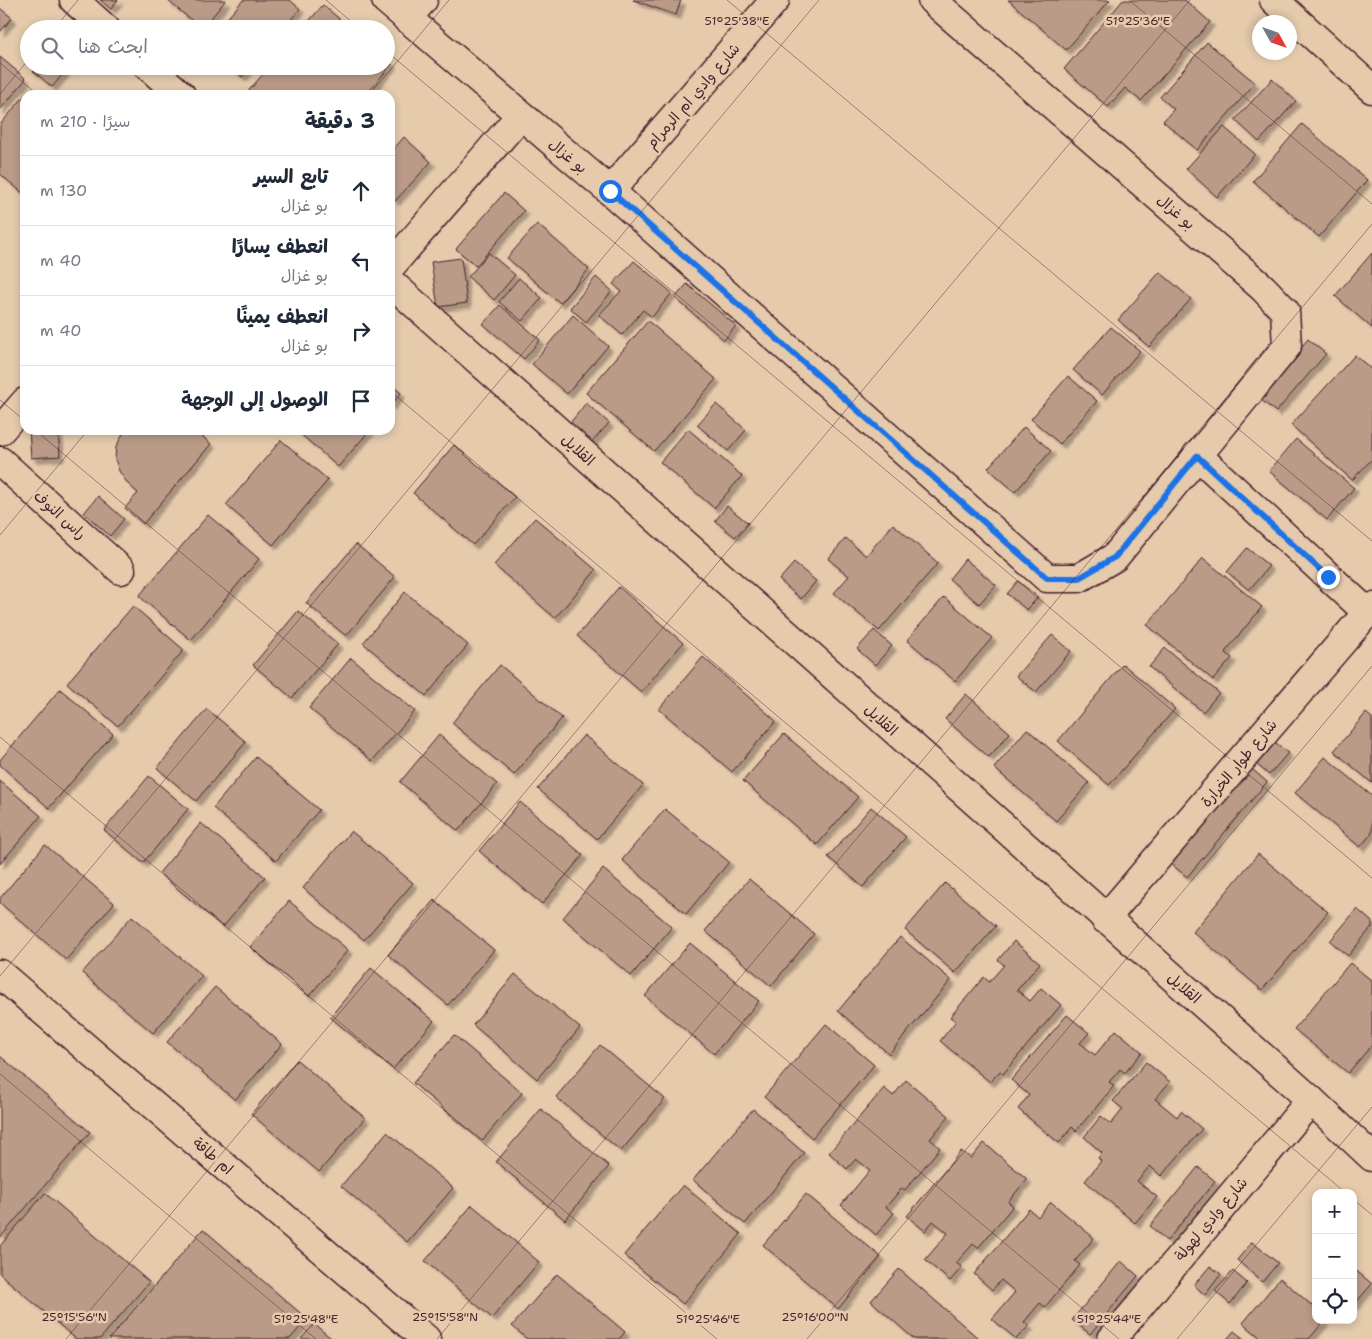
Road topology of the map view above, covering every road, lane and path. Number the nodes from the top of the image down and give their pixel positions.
1 (74, 0) edge
2 (386, 0) edge
3 (775, 0) edge
4 (932, 0) edge
5 (1274, 0) edge
6 (415, 9) edge
7 (96, 20) edge
8 (158, 75) edge
9 (1372, 89) edge
10 (174, 90) edge
11 (520, 116) junction
12 (610, 191) junction
13 (395, 261) edge
14 (395, 286) edge
15 (20, 408) edge
16 (0, 431) edge
17 (1197, 456) junction
18 (0, 461) edge
19 (121, 570) dead end
20 (1370, 612) edge
21 (1106, 919) junction
22 (0, 974) edge
23 (1311, 1100) junction
24 (1372, 1157) edge
25 (426, 1339) edge
26 (1112, 1339) edge

1 - 7 street
2 - 6 street, بو غزال
3 - 12 street, شارع وادي ام الرمرام
4 - 17 street, بو غزال
5 - 9 street
6 - 11 street, بو غزال
8 - 10 street
11 - 12 street, بو غزال
11 - 13 street
12 - 17 street, بو غزال
14 - 21 street, القلايل
15 - 16 street
17 - 20 street
18 - 19 street, راس النوف
20 - 21 street, شارع طوار الخرارة
21 - 23 street, القلايل
22 - 25 street, ام طاقة
23 - 24 street, القلايل
23 - 26 street, شارع وادي لهولة

